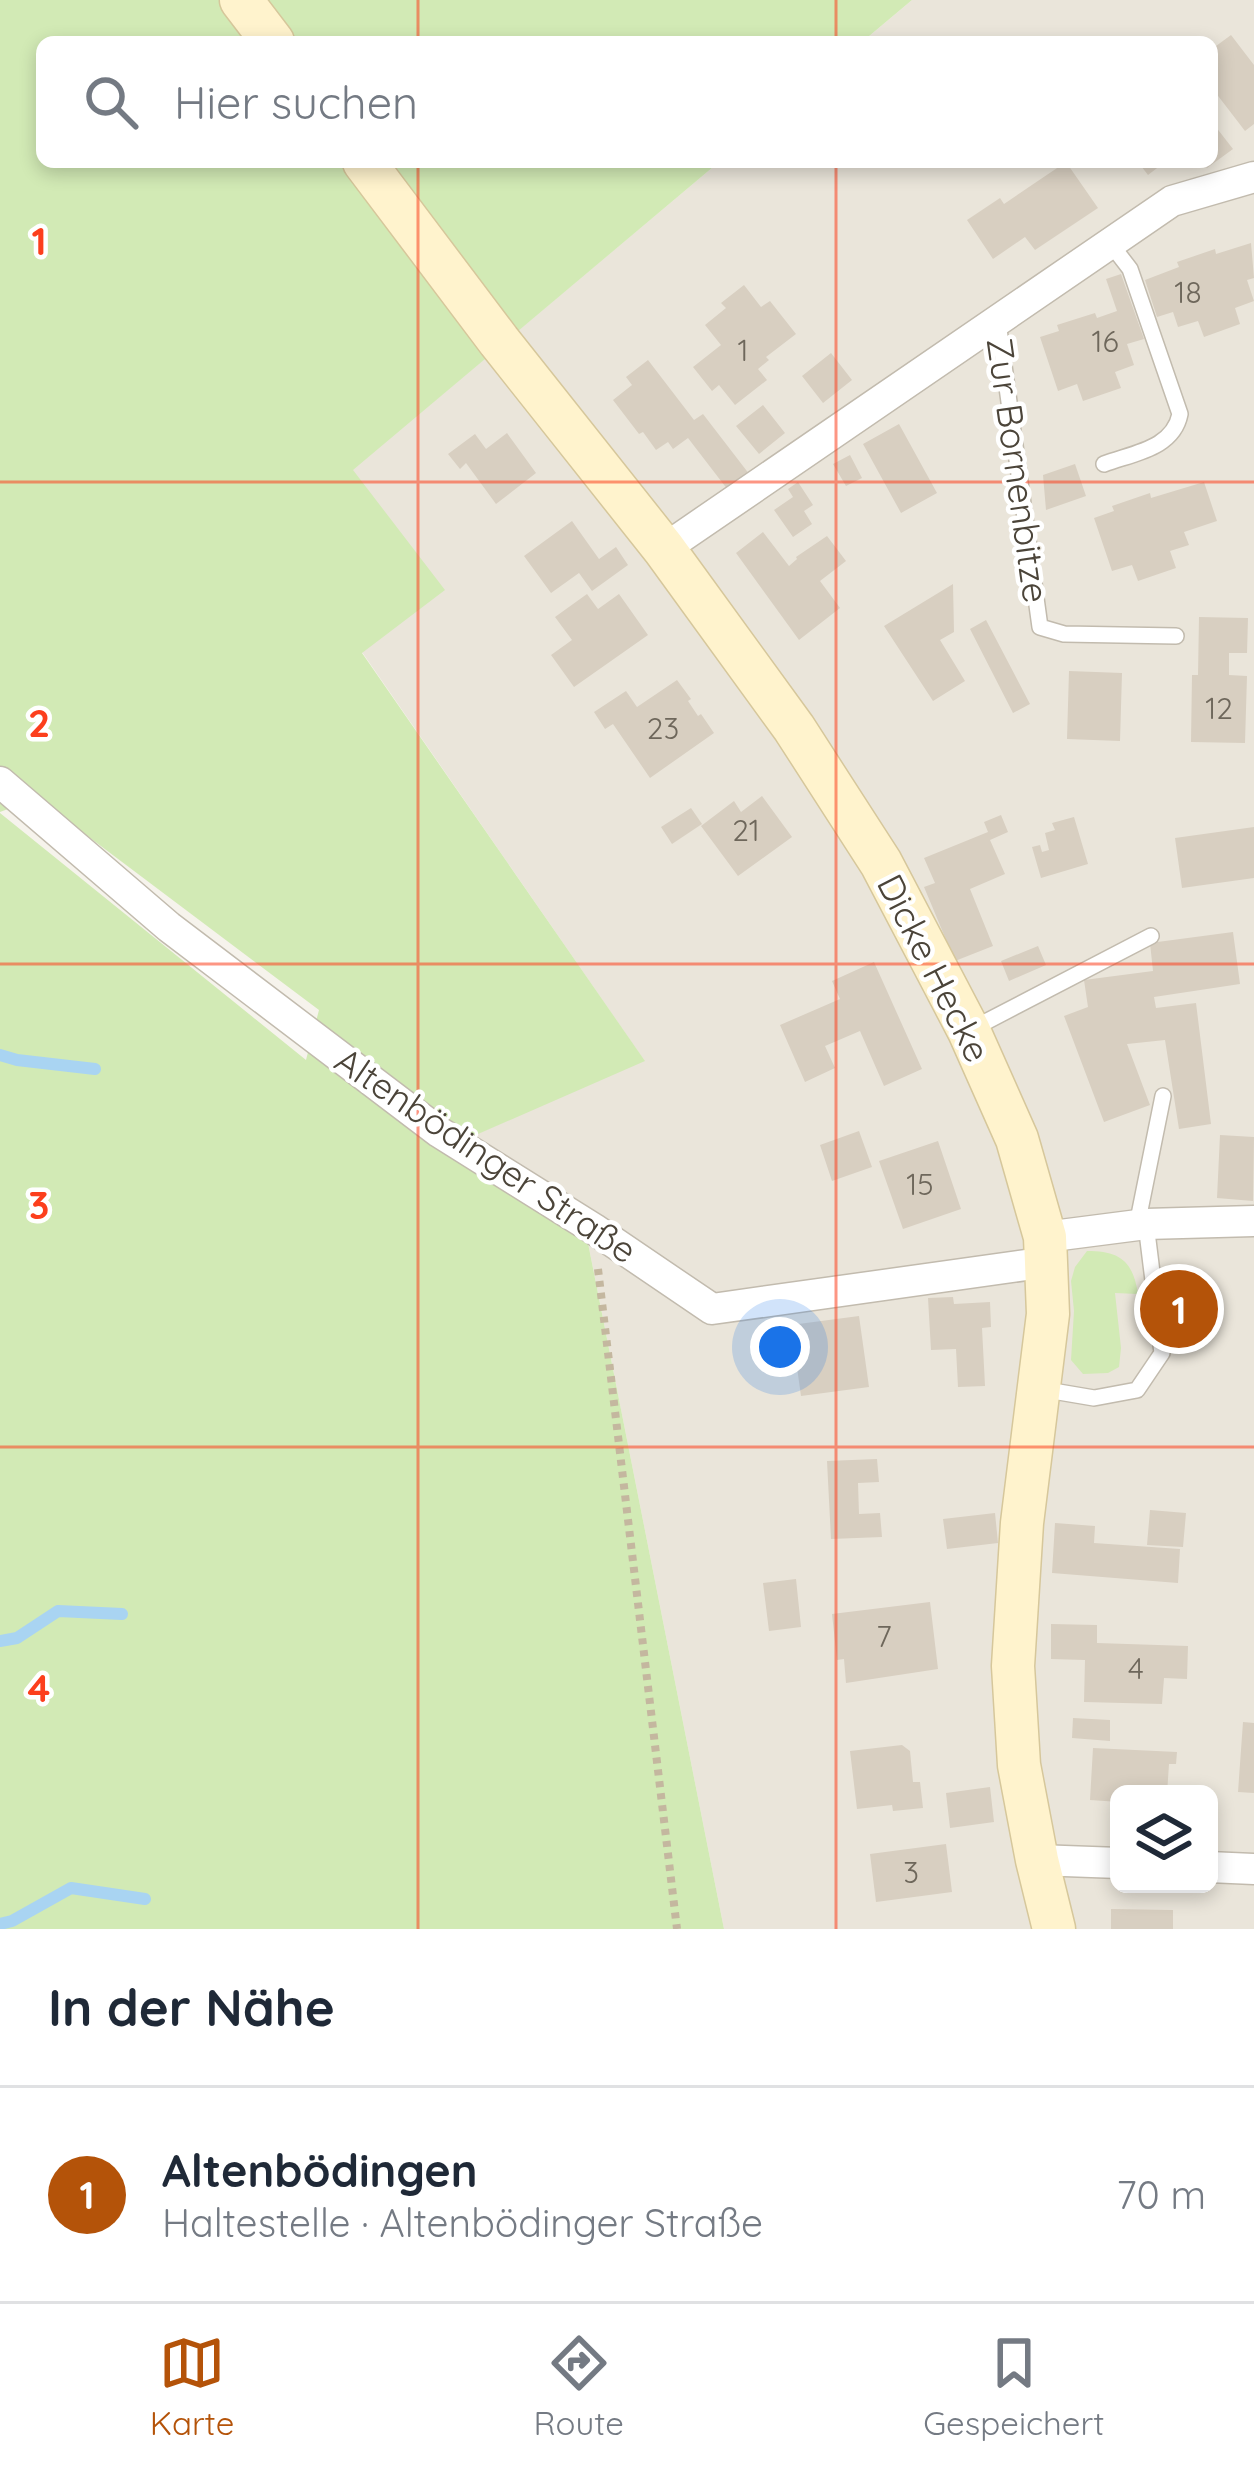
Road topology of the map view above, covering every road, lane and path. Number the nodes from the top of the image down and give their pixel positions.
1 (241, 0) edge
2 (268, 36) edge
3 (369, 168) edge
4 (1254, 177) edge
5 (1110, 243) junction
6 (998, 319) junction
7 (1104, 464) dead end
8 (664, 549) junction
9 (1176, 636) dead end
10 (0, 782) edge
11 (1151, 936) dead end
12 (969, 1030) junction
13 (1163, 1096) dead end
14 (1254, 1221) edge
15 (1141, 1224) junction
16 (594, 1228) junction
17 (1046, 1249) junction
18 (1039, 1388) junction
19 (1037, 1860) junction
20 (1110, 1863) edge
21 (1218, 1867) edge
22 (1254, 1869) edge
23 (677, 1929) edge
24 (1054, 1929) edge

1 - 2 street
3 - 8 street, Dicke Hecke
4 - 5 street, Zur Bornenbitze
5 - 6 street, Zur Bornenbitze
5 - 7 lane
6 - 8 street, Zur Bornenbitze
6 - 9 lane, Zur Bornenbitze
8 - 12 street, Dicke Hecke
10 - 16 street, Altenbödinger Straße
11 - 12 lane
12 - 17 street, Dicke Hecke
13 - 15 lane
14 - 15 street, Altenbödinger Straße
15 - 17 street, Altenbödinger Straße
15 - 18 lane
16 - 17 street, Altenbödinger Straße
16 - 23 path
17 - 18 street, Dicke Hecke
18 - 19 street, Dicke Hecke
19 - 20 street
19 - 24 street, Dicke Hecke
21 - 22 street

